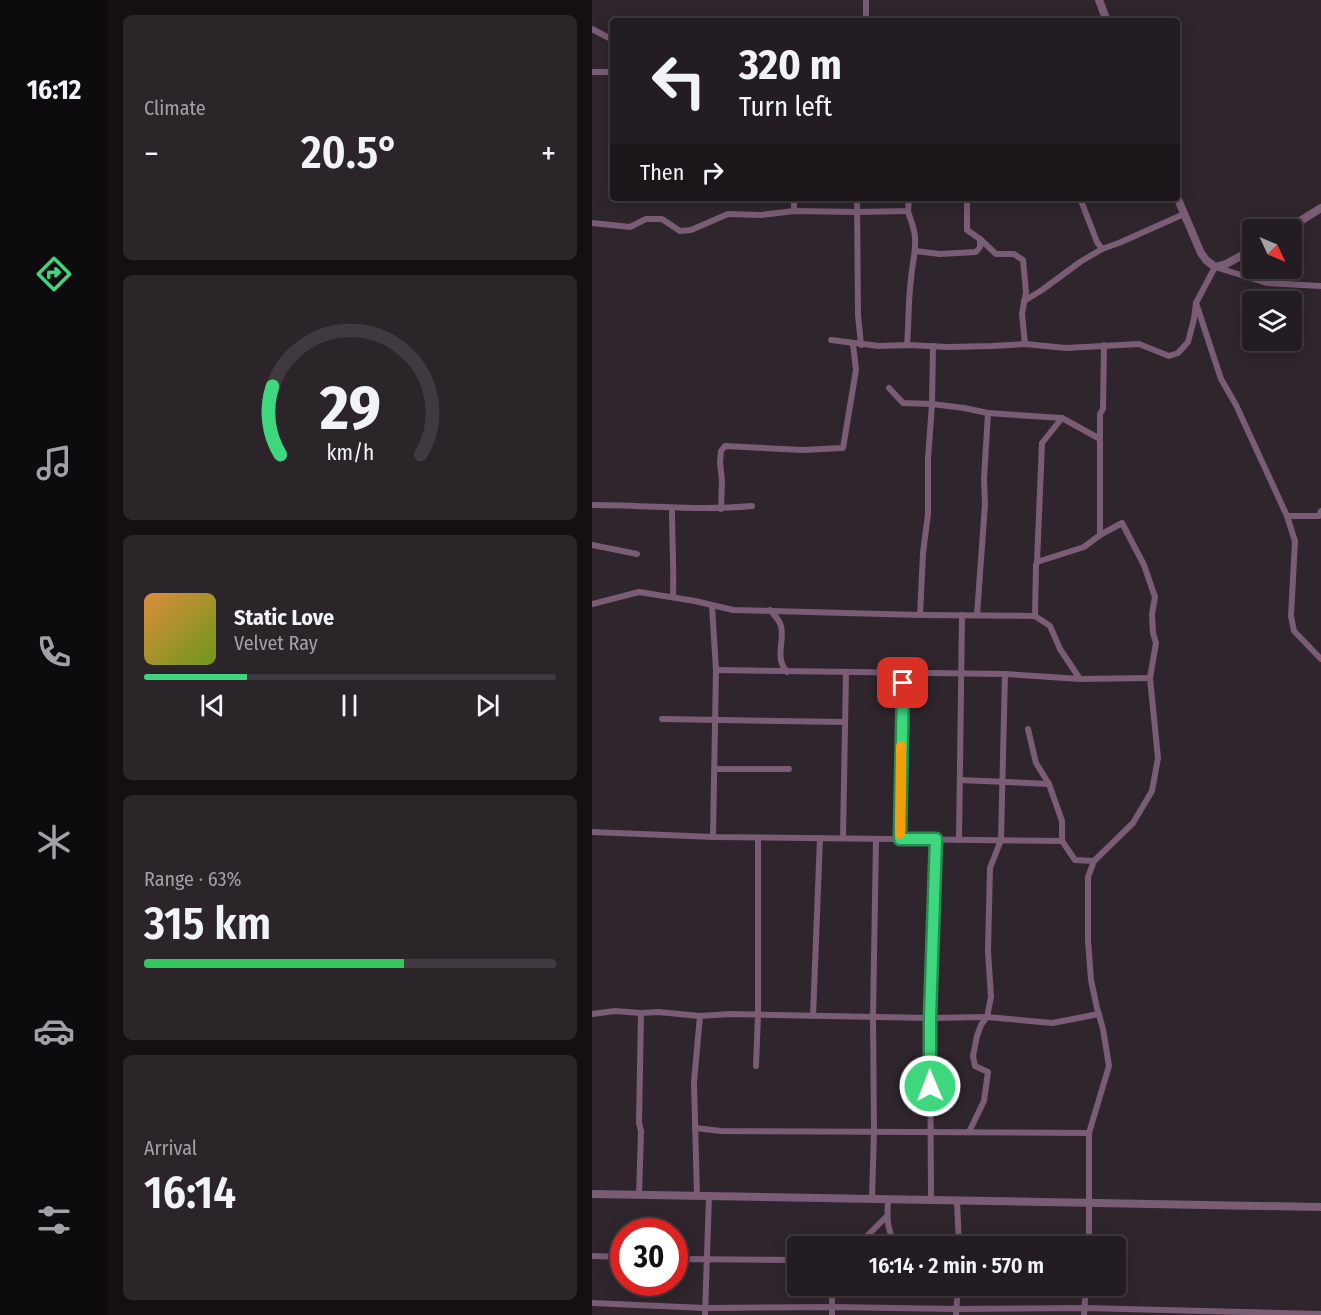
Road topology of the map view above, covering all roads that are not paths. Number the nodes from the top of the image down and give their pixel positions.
1 (866, 0) edge
2 (1099, 0) edge
3 (866, 18) edge
4 (1106, 18) edge
5 (592, 29) edge
6 (610, 38) edge
7 (592, 72) edge
8 (610, 72) edge
9 (794, 201) edge
10 (857, 201) edge
11 (909, 201) edge
12 (967, 201) edge
13 (1081, 201) edge
14 (1179, 201) edge
15 (1321, 208) edge
16 (794, 211) junction
17 (908, 211) junction
18 (858, 212) junction
19 (1184, 214) junction
20 (1302, 220) edge
21 (592, 224) edge
22 (980, 239) junction
23 (1102, 249) junction
24 (915, 251) junction
25 (1242, 255) edge
26 (1215, 267) junction
27 (1321, 286) edge
28 (1024, 301) junction
29 (1196, 303) junction
30 (831, 340) dead end
31 (1025, 344) junction
32 (857, 345) junction
33 (907, 345) junction
34 (1104, 345) junction
35 (933, 346) junction
36 (889, 388) dead end
37 (932, 404) junction
38 (988, 414) junction
39 (1062, 418) junction
40 (1100, 439) junction
41 (592, 506) edge
42 (752, 506) dead end
43 (672, 508) junction
44 (721, 509) junction
45 (1321, 512) edge
46 (1287, 516) junction
47 (1100, 535) junction
48 (592, 545) edge
49 (637, 554) dead end
50 (1037, 562) junction
51 (673, 597) junction
52 (592, 604) edge
53 (712, 606) junction
54 (769, 610) junction
55 (920, 615) junction
56 (962, 615) junction
57 (977, 615) junction
58 (1035, 616) junction
59 (1321, 659) edge
60 (716, 670) junction
61 (788, 672) junction
62 (846, 673) junction
63 (903, 673) junction
64 (961, 674) junction
65 (1005, 674) junction
66 (1150, 678) junction
67 (1080, 679) junction
68 (662, 719) dead end
69 (715, 720) junction
70 (845, 722) junction
71 (1028, 729) dead end
72 (714, 769) junction
73 (789, 769) dead end
74 (960, 780) junction
75 (1002, 782) junction
76 (1049, 784) junction
77 (592, 832) edge
78 (713, 837) junction
79 (758, 838) junction
80 (820, 838) junction
81 (843, 838) junction
82 (876, 839) junction
83 (900, 839) junction
84 (936, 839) junction
85 (958, 840) junction
86 (1001, 840) junction
87 (1062, 841) junction
88 (1094, 861) junction
89 (641, 1013) junction
90 (592, 1014) edge
91 (1099, 1014) junction
92 (758, 1015) junction
93 (700, 1016) junction
94 (813, 1016) junction
95 (873, 1017) junction
96 (987, 1017) junction
97 (930, 1018) junction
98 (756, 1066) dead end
99 (695, 1128) junction
100 (874, 1131) junction
101 (931, 1131) junction
102 (969, 1132) junction
103 (1089, 1133) junction
104 (592, 1194) edge
105 (639, 1195) junction
106 (697, 1196) junction
107 (709, 1196) junction
108 (872, 1199) junction
109 (888, 1200) junction
110 (931, 1200) junction
111 (957, 1201) junction
112 (1089, 1203) junction
113 (1321, 1207) edge
114 (888, 1216) junction
115 (867, 1236) edge
116 (892, 1236) edge
117 (959, 1236) edge
118 (1089, 1236) edge
119 (592, 1256) edge
120 (610, 1257) edge
121 (688, 1259) edge
122 (706, 1260) junction
123 (787, 1260) edge
124 (832, 1296) edge
125 (957, 1296) edge
126 (1086, 1296) edge
127 (592, 1303) edge
128 (832, 1307) junction
129 (705, 1311) edge
130 (956, 1312) edge
131 (1085, 1312) edge
132 (1321, 1314) edge
133 (832, 1315) edge

1 - 3 street
2 - 4 street
5 - 6 street
7 - 8 street
9 - 16 street
10 - 18 street
11 - 17 street
12 - 22 street
13 - 23 street
14 - 19 street
15 - 20 street
16 - 18 street
16 - 21 street
17 - 18 street
17 - 24 street
18 - 32 street
19 - 23 street
19 - 26 street
22 - 24 street
22 - 28 street
23 - 28 street
24 - 33 street
25 - 26 street
26 - 27 street
26 - 29 street
28 - 31 street
29 - 34 street
29 - 46 street
30 - 32 street
31 - 34 street
31 - 35 street
32 - 33 street
32 - 44 street
33 - 35 street
34 - 40 street
35 - 37 street
36 - 37 street
37 - 38 street
37 - 55 street
38 - 39 street
38 - 57 street
39 - 40 street
39 - 50 street
40 - 47 street
41 - 43 street
42 - 44 street
43 - 44 street
43 - 51 street
45 - 46 street
46 - 59 street
47 - 50 street
47 - 66 street
48 - 49 street
50 - 58 street
51 - 52 street
51 - 53 street
53 - 54 street
53 - 60 street
54 - 55 street
54 - 61 street
55 - 56 street
56 - 57 street
56 - 64 street
57 - 58 street
58 - 67 street
60 - 61 street
60 - 69 street
61 - 62 street
62 - 63 street
62 - 70 street
63 - 64 street
63 - 83 street
64 - 65 street
64 - 74 street
65 - 67 street
65 - 75 street
66 - 67 street
66 - 88 street
68 - 69 street
69 - 70 street
69 - 72 street
70 - 81 street
71 - 76 street
72 - 73 street
72 - 78 street
74 - 75 street
74 - 85 street
75 - 76 street
75 - 86 street
76 - 87 street
77 - 78 street
78 - 79 street
79 - 80 street
79 - 92 street
80 - 81 street
80 - 94 street
81 - 82 street
82 - 83 street
82 - 95 street
83 - 84 street
84 - 85 street
84 - 97 street
85 - 86 street
86 - 87 street
86 - 96 street
87 - 88 street
88 - 91 street
89 - 90 street
89 - 93 street
89 - 105 street
91 - 96 street
91 - 103 street
92 - 93 street
92 - 94 street
92 - 98 street
93 - 99 street
94 - 95 street
95 - 97 street
95 - 100 street
96 - 97 street
96 - 102 street
97 - 101 street
99 - 100 street
99 - 106 street
100 - 101 street
100 - 108 street
101 - 102 street
101 - 110 street
102 - 103 street
103 - 112 street
104 - 105 street
105 - 106 street
106 - 107 street
107 - 108 street
107 - 122 street
108 - 109 street
109 - 110 street
109 - 114 street
110 - 111 street
111 - 112 street
111 - 117 street
112 - 113 street
112 - 118 street
114 - 115 street
114 - 116 street
119 - 120 street
121 - 122 street
122 - 123 street
122 - 129 street
124 - 128 street
125 - 130 street
126 - 131 street
127 - 129 street
128 - 129 street
128 - 130 street
128 - 133 street
130 - 131 street
131 - 132 street

